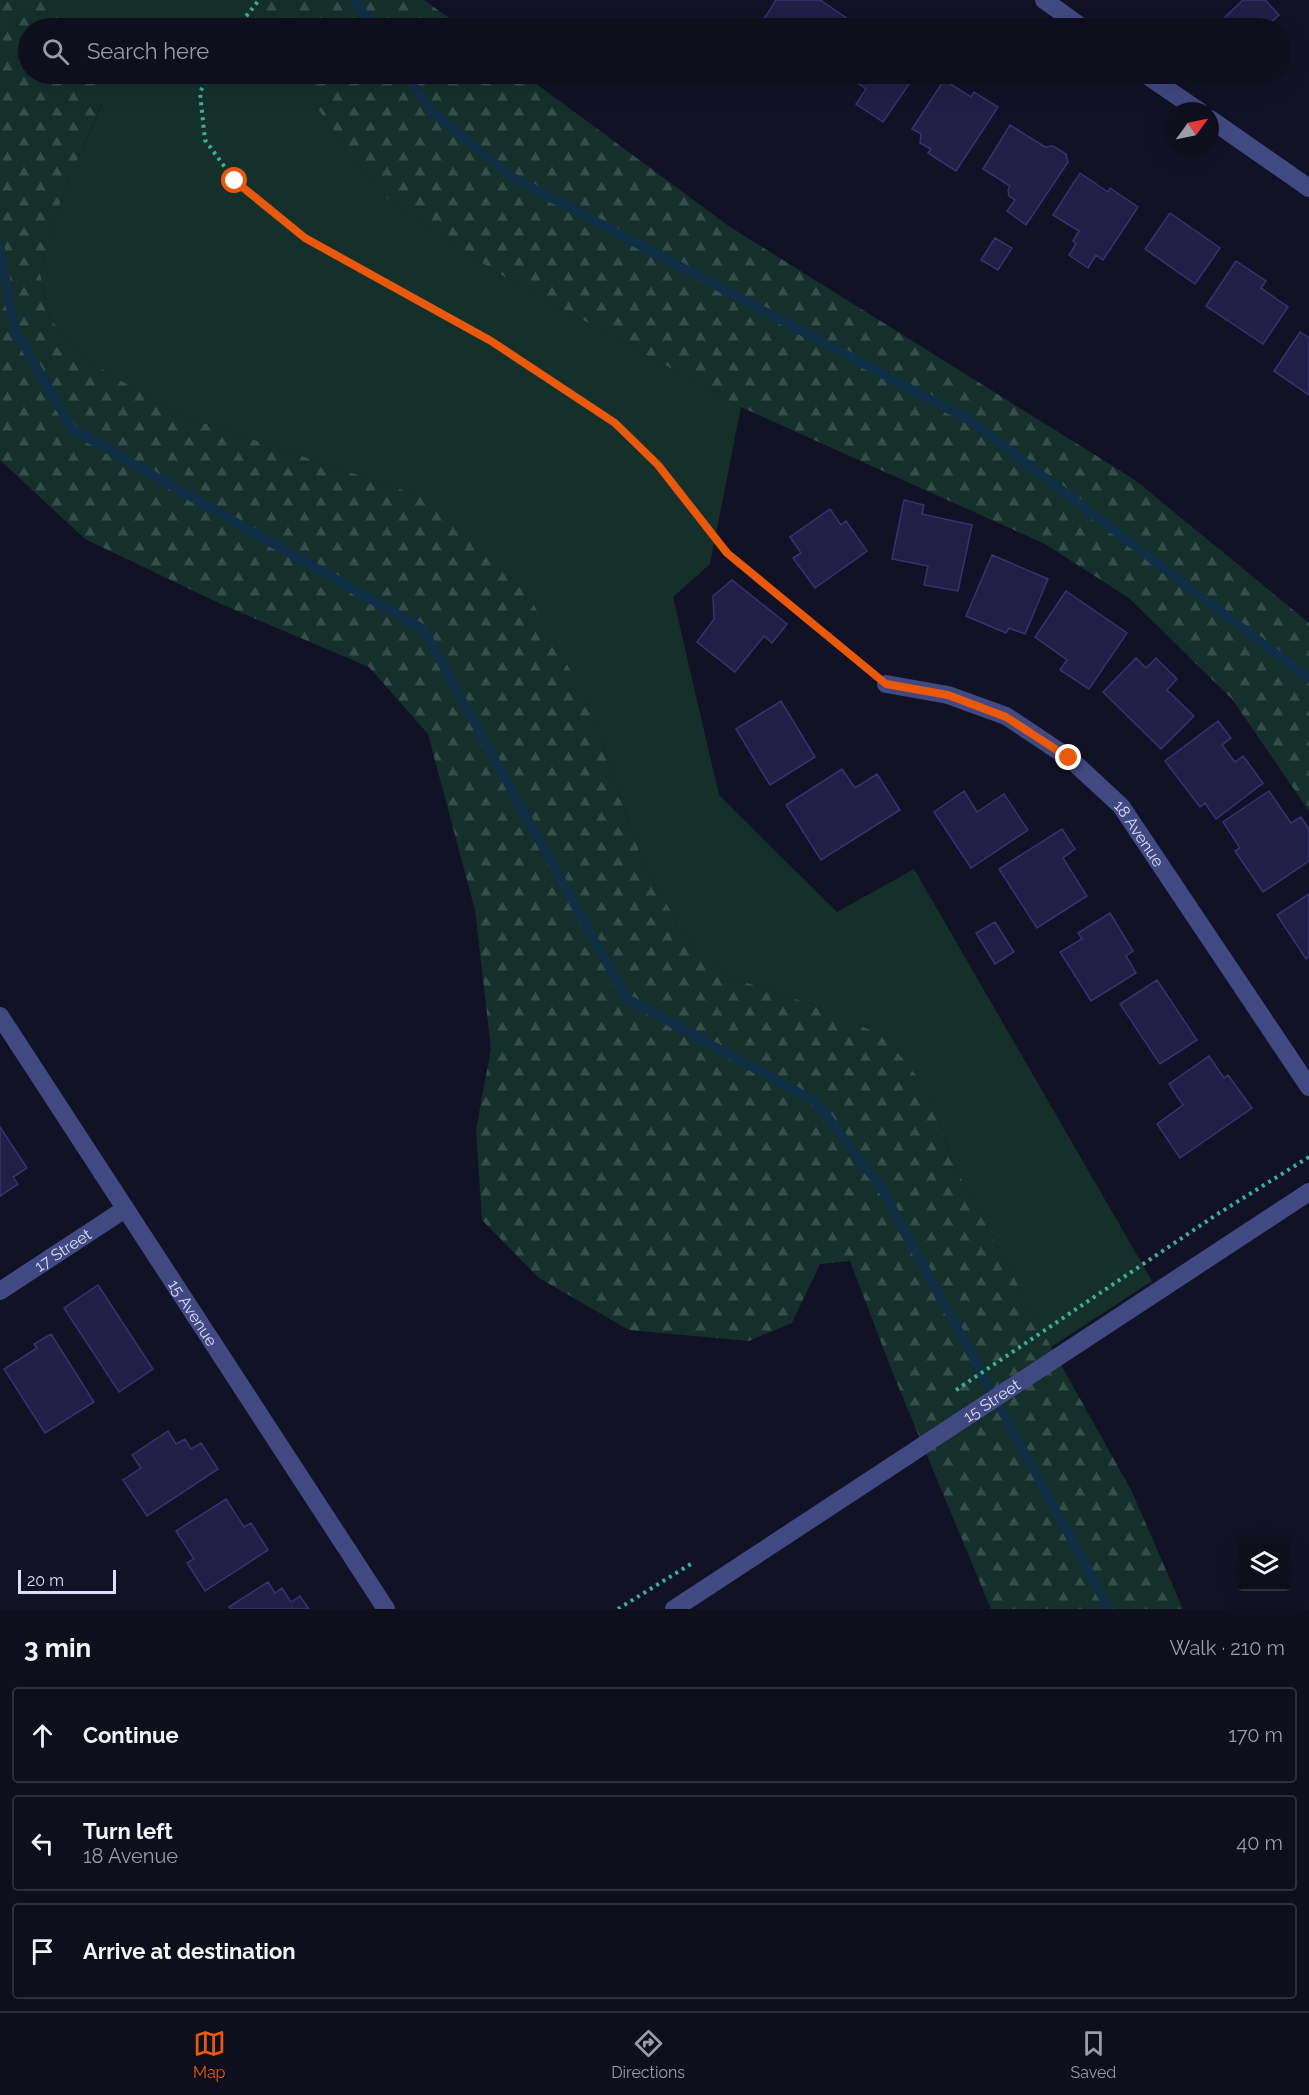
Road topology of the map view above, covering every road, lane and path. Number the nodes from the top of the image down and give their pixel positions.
1 (259, 0) edge
2 (1044, 0) edge
3 (245, 18) edge
4 (1069, 18) edge
5 (204, 84) edge
6 (1160, 84) edge
7 (1186, 102) edge
8 (1219, 125) edge
9 (1309, 188) edge
10 (886, 684) joint
11 (0, 1016) edge
12 (1309, 1087) edge
13 (1309, 1157) edge
14 (1309, 1192) edge
15 (124, 1209) junction
16 (0, 1291) edge
17 (948, 1395) dead end
18 (699, 1559) dead end
19 (386, 1609) edge
20 (618, 1609) edge
21 (674, 1609) edge

1 - 3 path
2 - 4 street
5 - 10 path
6 - 7 street
8 - 9 street
10 - 12 street, 18 Avenue
11 - 15 street, 15 Avenue
13 - 17 path
14 - 21 street, 15 Street
15 - 16 street, 17 Street
15 - 19 street, 15 Avenue
18 - 20 path

